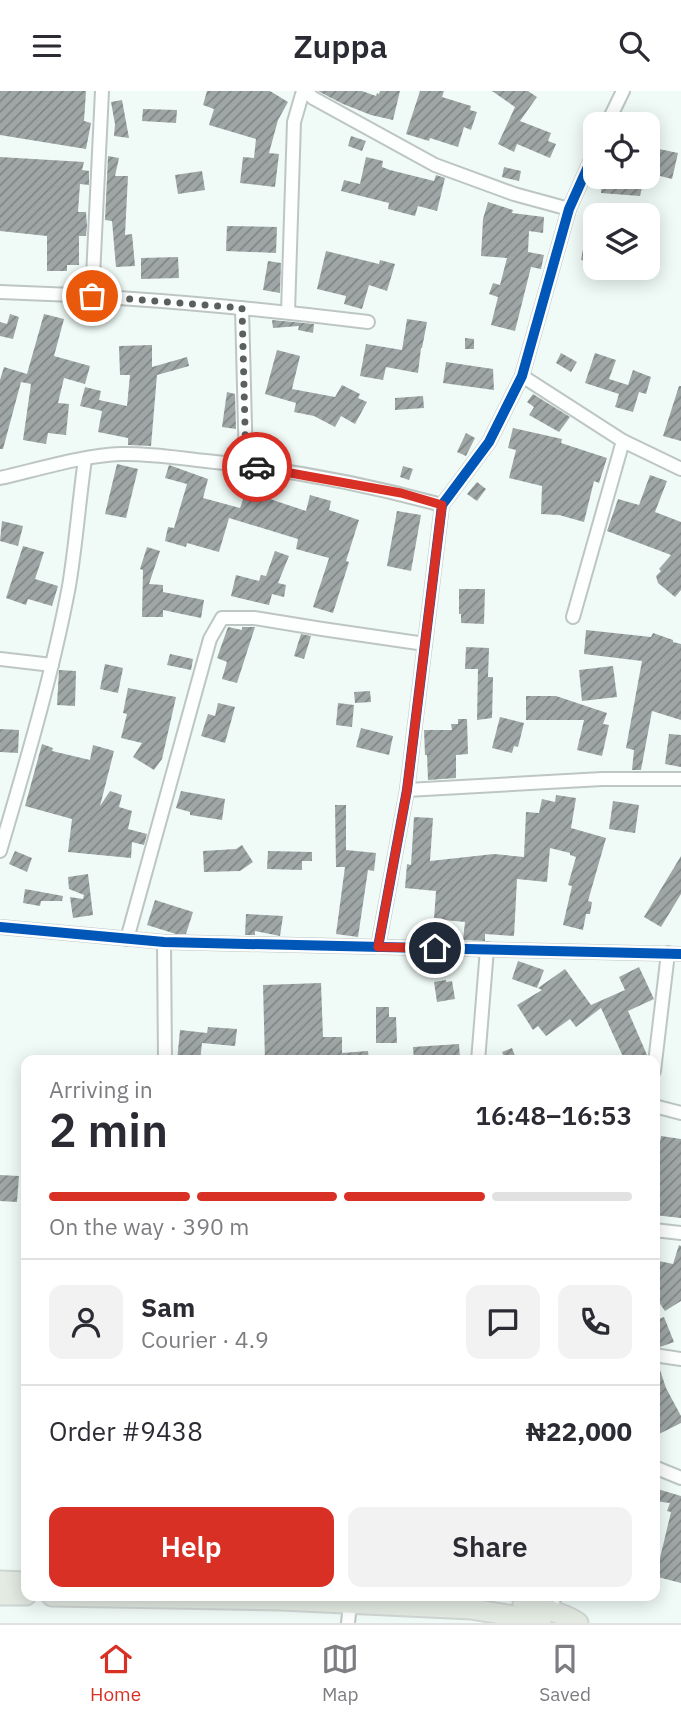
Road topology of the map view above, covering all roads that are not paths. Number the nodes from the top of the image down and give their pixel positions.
1 (102, 91) edge
2 (304, 91) edge
3 (623, 91) edge
4 (613, 112) edge
5 (583, 178) edge
6 (569, 209) junction
7 (0, 292) edge
8 (92, 296) junction
9 (242, 308) junction
10 (288, 312) junction
11 (368, 322) dead end
12 (522, 376) junction
13 (623, 441) junction
14 (85, 459) junction
15 (246, 465) junction
16 (681, 468) edge
17 (0, 478) edge
18 (442, 505) junction
19 (573, 617) dead end
20 (425, 644) junction
21 (0, 659) edge
22 (52, 665) junction
23 (681, 779) edge
24 (407, 790) junction
25 (0, 851) edge
26 (0, 927) edge
27 (127, 939) junction
28 (164, 942) junction
29 (378, 947) junction
30 (488, 950) junction
31 (675, 954) edge
32 (165, 1055) edge
33 (479, 1055) edge
34 (657, 1055) edge
35 (660, 1108) edge
36 (681, 1113) edge
37 (660, 1231) edge
38 (681, 1233) edge
39 (660, 1356) edge
40 (681, 1359) edge
41 (660, 1469) edge
42 (681, 1478) edge
43 (0, 1581) edge
44 (21, 1582) edge
45 (0, 1595) edge
46 (21, 1595) edge
47 (294, 1601) edge
48 (503, 1601) edge
49 (551, 1611) edge
50 (349, 1613) edge
51 (578, 1623) edge

1 - 8 street
2 - 6 street
2 - 10 street
3 - 4 street
5 - 6 street
6 - 12 street
7 - 8 street
8 - 9 street
9 - 10 street
9 - 15 street
10 - 11 street
12 - 13 street
12 - 18 street
13 - 16 street
13 - 19 street
14 - 15 street
14 - 17 street
14 - 22 street
15 - 18 street
18 - 20 street
20 - 24 street
20 - 27 street
21 - 22 street
22 - 25 street
23 - 24 street
24 - 29 street
26 - 27 street
27 - 28 street
28 - 29 street
28 - 32 street
29 - 30 street
30 - 31 street
30 - 33 street
31 - 34 street
35 - 36 street
37 - 38 street
39 - 40 street
41 - 42 street
43 - 44 main road
45 - 46 main road
47 - 50 main road
48 - 49 main road
49 - 50 main road
49 - 51 main road

